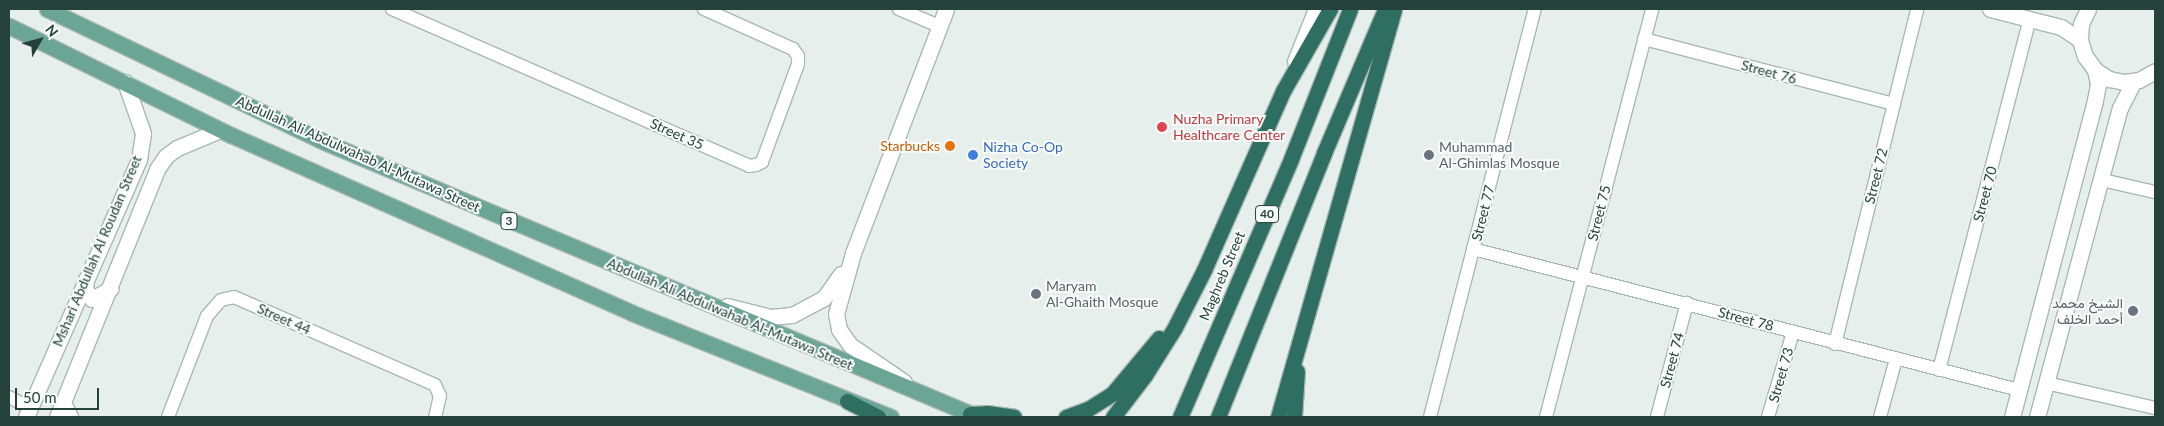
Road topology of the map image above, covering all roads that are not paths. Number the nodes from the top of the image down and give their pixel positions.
1 (46, 9) edge
2 (392, 9) edge
3 (704, 9) edge
4 (899, 9) edge
5 (946, 9) edge
6 (1316, 9) edge
7 (1330, 9) edge
8 (1350, 9) edge
9 (1385, 9) edge
10 (1394, 9) edge
11 (1535, 9) edge
12 (1652, 9) edge
13 (1917, 9) edge
14 (1990, 9) edge
15 (2088, 9) edge
16 (2030, 19) junction
17 (9, 26) edge
18 (939, 26) junction
19 (1644, 39) junction
20 (2080, 40) junction
21 (2095, 70) junction
22 (2155, 72) edge
23 (125, 82) junction
24 (2133, 82) junction
25 (1283, 91) junction
26 (1893, 104) junction
27 (220, 130) junction
28 (2102, 180) junction
29 (2155, 192) edge
30 (1473, 250) junction
31 (853, 253) junction
32 (2055, 254) junction
33 (2079, 266) junction
34 (1583, 276) junction
35 (86, 279) junction
36 (110, 289) junction
37 (2046, 290) junction
38 (678, 292) junction
39 (2071, 294) junction
40 (1687, 304) junction
41 (1185, 306) junction
42 (67, 321) junction
43 (1793, 332) junction
44 (92, 333) junction
45 (1299, 340) junction
46 (1835, 344) junction
47 (1896, 359) junction
48 (1939, 370) junction
49 (2046, 383) junction
50 (2019, 390) junction
51 (922, 394) junction
52 (9, 397) edge
53 (64, 401) junction
54 (847, 401) junction
55 (2155, 408) edge
56 (28, 413) edge
57 (974, 416) edge
58 (57, 417) edge
59 (72, 417) edge
60 (168, 417) edge
61 (435, 417) edge
62 (878, 417) edge
63 (891, 417) edge
64 (1014, 417) edge
65 (1066, 417) edge
66 (1113, 417) edge
67 (1180, 417) edge
68 (1218, 417) edge
69 (1278, 417) edge
70 (1294, 417) edge
71 (1430, 417) edge
72 (1546, 417) edge
73 (1657, 417) edge
74 (1768, 417) edge
75 (1880, 417) edge
76 (2012, 417) edge
77 (2037, 417) edge

1 - 38 main road, Abdullah Ali Abdulwahab Al-Mutawa Street / 3
2 - 3 street, Street 35
4 - 18 street
5 - 18 street
6 - 25 street
7 - 25 highway
8 - 67 highway, Maghreb Street / 40
9 - 68 highway, 40
10 - 45 highway
11 - 30 street, Street 77
12 - 19 street, Street 75
13 - 26 street, Street 72
14 - 16 street
15 - 20 street
16 - 20 street
16 - 48 street, Street 70
17 - 23 main road
18 - 31 street
19 - 26 street, Street 76
19 - 34 street, Street 75
20 - 21 street
21 - 24 street
21 - 32 street
22 - 24 street
23 - 27 main road
23 - 35 street, Mshari Abdullah Al Roudan Street
24 - 28 street
25 - 41 highway
26 - 46 street, Street 72
27 - 36 street, Mshari Abdullah Al Roudan Street
27 - 54 main road
28 - 29 street
28 - 33 street
30 - 34 street, Street 78
30 - 71 street, Street 77
31 - 38 street
31 - 51 street
32 - 33 street
32 - 37 street
33 - 39 street
34 - 40 street, Street 78
34 - 72 street, Street 75
35 - 36 street
35 - 42 street, Mshari Abdullah Al Roudan Street
36 - 44 street, Mshari Abdullah Al Roudan Street
37 - 39 street
37 - 50 street
38 - 51 main road, Abdullah Ali Abdulwahab Al-Mutawa Street / 3
39 - 49 street
40 - 43 street, Street 78
40 - 73 street, Street 74
41 - 65 highway
41 - 66 highway
42 - 44 street
42 - 56 street, Mshari Abdullah Al Roudan Street
43 - 46 street, Street 78
43 - 74 street, Street 73
44 - 53 street, Mshari Abdullah Al Roudan Street
45 - 69 highway
45 - 70 highway
46 - 47 street, Street 78
47 - 48 street, Street 78
47 - 75 street
48 - 50 street, Street 78
49 - 55 street
49 - 77 street
50 - 76 street
51 - 57 main road, Abdullah Ali Abdulwahab Al-Mutawa Street / 3
52 - 56 street
53 - 58 street, Mshari Abdullah Al Roudan Street
53 - 59 street
54 - 62 highway
54 - 63 main road
57 - 64 highway
60 - 61 street, Street 44

